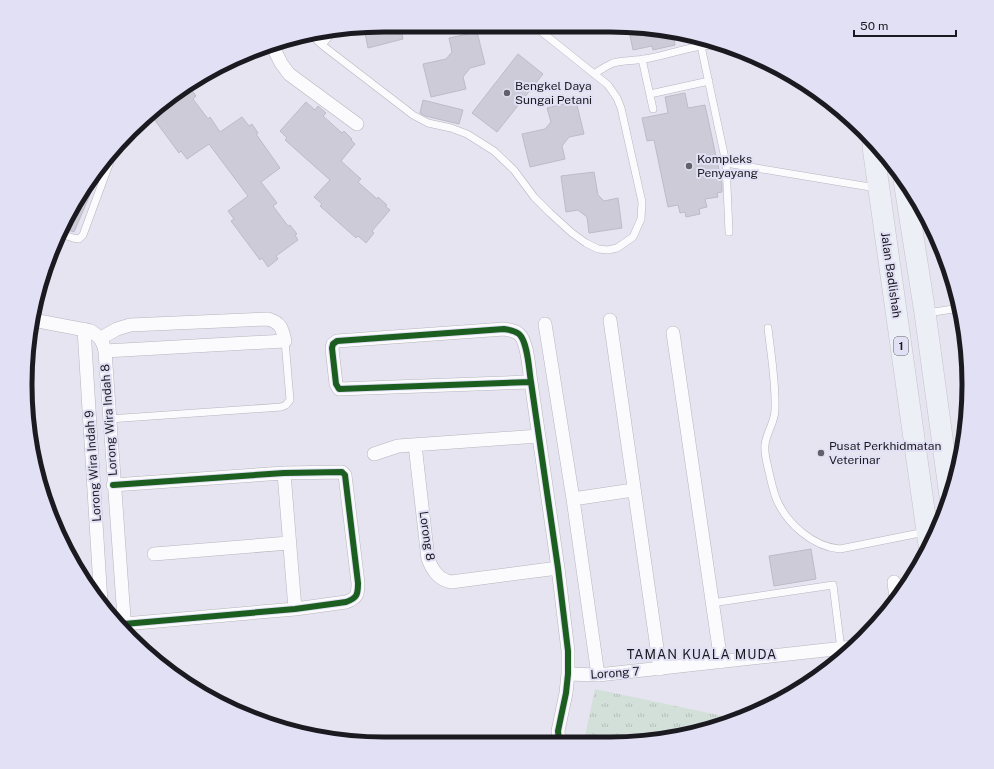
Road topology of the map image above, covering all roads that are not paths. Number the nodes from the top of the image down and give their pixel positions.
1 (541, 32) edge
2 (328, 37) edge
3 (316, 39) edge
4 (322, 45) junction
5 (704, 45) edge
6 (701, 46) junction
7 (274, 50) edge
8 (642, 60) junction
9 (594, 74) junction
10 (709, 81) junction
11 (650, 94) junction
12 (653, 109) dead end
13 (357, 124) dead end
14 (872, 149) edge
15 (726, 163) junction
16 (109, 165) edge
17 (878, 188) junction
18 (906, 194) edge
19 (729, 232) dead end
20 (65, 235) edge
21 (954, 309) edge
22 (925, 314) junction
23 (610, 320) dead end
24 (38, 321) edge
25 (545, 324) dead end
26 (768, 328) dead end
27 (84, 329) junction
28 (673, 333) dead end
29 (100, 338) junction
30 (285, 341) junction
31 (105, 351) junction
32 (531, 382) junction
33 (109, 419) junction
34 (538, 436) junction
35 (415, 444) junction
36 (374, 454) dead end
37 (284, 473) junction
38 (948, 482) edge
39 (113, 485) junction
40 (633, 490) junction
41 (573, 499) junction
42 (928, 536) edge
43 (926, 539) edge
44 (289, 543) junction
45 (154, 554) dead end
46 (558, 568) junction
47 (894, 582) dead end
48 (895, 591) edge
49 (100, 593) edge
50 (712, 603) junction
51 (295, 609) junction
52 (124, 622) edge
53 (129, 627) edge
54 (844, 648) edge
55 (840, 651) edge
56 (721, 662) junction
57 (660, 669) junction
58 (568, 674) junction
59 (598, 675) junction
60 (559, 737) edge

1 - 9 lane
2 - 4 lane
3 - 4 lane
4 - 9 lane
5 - 6 lane
6 - 8 lane
6 - 10 lane
7 - 13 street
8 - 9 lane
8 - 11 lane
10 - 11 lane
10 - 15 lane
11 - 12 lane
14 - 17 main road, Jalan Badlishah / 1
15 - 17 lane
15 - 19 lane
16 - 20 lane
17 - 42 main road, Jalan Badlishah / 1
18 - 22 main road
21 - 22 lane
22 - 38 main road
23 - 40 street
24 - 27 street
25 - 41 street
26 - 43 lane
27 - 29 street
27 - 49 street, Lorong Wira Indah 9
28 - 50 street
29 - 30 street
29 - 31 street, Lorong Wira Indah 8
30 - 31 street
30 - 33 lane
31 - 33 street, Lorong Wira Indah 8
32 - 32 street
32 - 34 street
33 - 39 street, Lorong Wira Indah 8
34 - 35 street
34 - 46 street
35 - 36 street
35 - 46 street, Lorong 8
37 - 39 street
37 - 44 street
37 - 51 street
39 - 52 street, Lorong Wira Indah 8
40 - 41 street
40 - 57 street
41 - 59 street
44 - 45 street
44 - 51 street
46 - 58 street
47 - 48 street
50 - 54 lane
50 - 56 street
51 - 53 street
55 - 56 street, Lorong 7
56 - 57 street, Lorong 7
57 - 59 street, Lorong 7
58 - 59 street, Lorong 7
58 - 60 street

